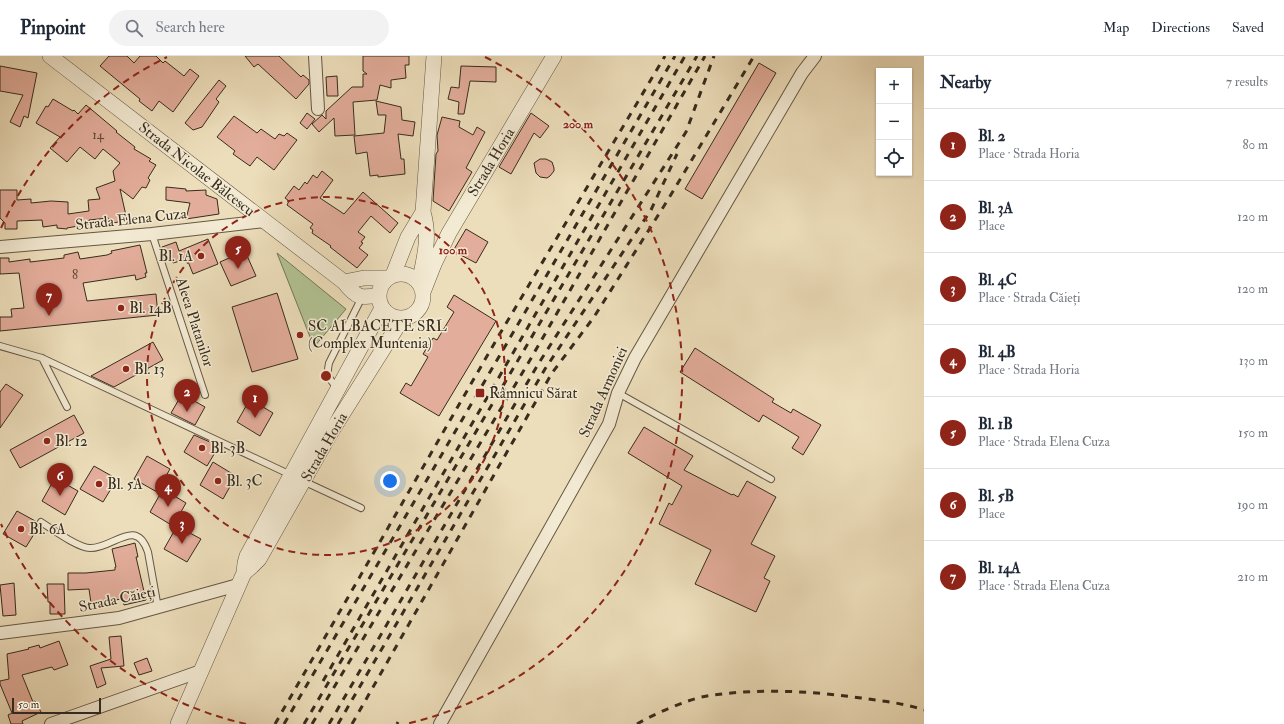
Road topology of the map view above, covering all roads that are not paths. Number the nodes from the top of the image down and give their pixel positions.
1 (50, 56) edge
2 (315, 56) edge
3 (434, 56) edge
4 (554, 56) edge
5 (815, 56) edge
6 (318, 110) dead end
7 (423, 212) junction
8 (265, 221) junction
9 (152, 234) junction
10 (0, 247) edge
11 (390, 277) junction
12 (344, 282) junction
13 (421, 288) junction
14 (362, 297) junction
15 (380, 301) junction
16 (402, 319) junction
17 (0, 346) edge
18 (42, 358) junction
19 (338, 389) junction
20 (618, 393) junction
21 (205, 395) dead end
22 (67, 407) dead end
23 (771, 479) dead end
24 (361, 508) dead end
25 (41, 522) dead end
26 (241, 579) junction
27 (158, 608) junction
28 (0, 633) edge
29 (201, 671) junction
30 (51, 724) edge
31 (178, 724) edge
32 (440, 724) edge

1 - 8 street, Strada Nicolae Bălcescu
2 - 6 street
3 - 7 street
4 - 13 street, Strada Horia
5 - 20 street, Strada Armoniei
7 - 11 street
7 - 13 street
8 - 9 street, Strada Elena Cuza
8 - 12 street, Strada Nicolae Bălcescu
9 - 10 street, Strada Elena Cuza
9 - 21 lane, Aleea Platanilor
11 - 12 street
11 - 13 street
11 - 15 street
12 - 14 street, Strada Nicolae Bălcescu
13 - 16 street
14 - 15 street
14 - 19 lane
15 - 16 street
15 - 19 street, Strada Horia
16 - 26 street, Strada Horia
17 - 18 lane
18 - 22 lane
18 - 24 lane
19 - 26 street, Strada Horia
20 - 23 lane
20 - 32 street, Strada Armoniei
25 - 27 lane
26 - 27 street, Strada Căieți
26 - 29 street, Strada Horia
27 - 28 street, Strada Căieți
29 - 30 street
29 - 31 street, Strada Horia

